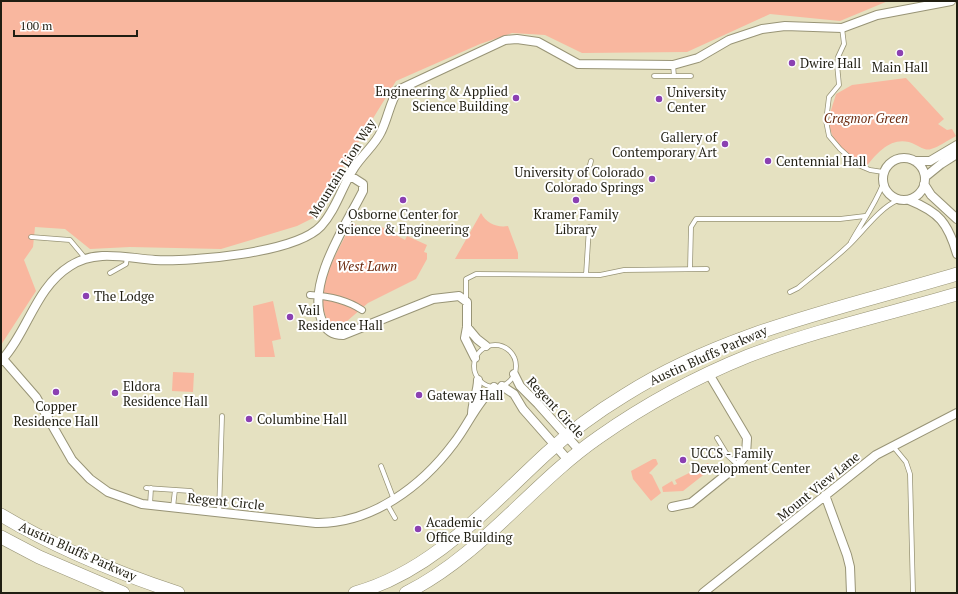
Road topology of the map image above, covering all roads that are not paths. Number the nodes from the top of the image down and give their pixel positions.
1 (950, 1) edge
2 (842, 28) junction
3 (673, 65) junction
4 (654, 76) dead end
5 (674, 76) junction
6 (691, 76) dead end
7 (957, 145) edge
8 (957, 154) edge
9 (915, 161) junction
10 (883, 172) junction
11 (350, 175) junction
12 (925, 181) junction
13 (883, 184) junction
14 (898, 200) junction
15 (910, 200) junction
16 (865, 216) junction
17 (957, 219) edge
18 (589, 226) dead end
19 (31, 237) dead end
20 (847, 247) junction
21 (957, 254) edge
22 (127, 257) junction
23 (85, 258) junction
24 (690, 269) junction
25 (707, 269) dead end
26 (110, 273) dead end
27 (957, 274) edge
28 (586, 275) junction
29 (790, 292) dead end
30 (957, 294) edge
31 (314, 295) junction
32 (467, 302) junction
33 (362, 310) dead end
34 (467, 327) junction
35 (486, 346) junction
36 (474, 358) junction
37 (2, 360) edge
38 (514, 374) junction
39 (709, 374) junction
40 (478, 380) junction
41 (498, 386) junction
42 (957, 413) edge
43 (472, 414) junction
44 (222, 416) dead end
45 (567, 436) junction
46 (717, 438) dead end
47 (556, 445) junction
48 (892, 445) junction
49 (580, 451) junction
50 (568, 460) junction
51 (738, 465) junction
52 (381, 466) dead end
53 (175, 490) junction
54 (191, 491) dead end
55 (825, 496) junction
56 (390, 502) junction
57 (150, 505) junction
58 (173, 507) junction
59 (672, 507) dead end
60 (219, 513) junction
61 (1, 514) edge
62 (395, 518) dead end
63 (1, 537) edge
64 (123, 593) edge
65 (178, 593) edge
66 (355, 593) edge
67 (406, 593) edge
68 (703, 593) edge
69 (851, 593) edge
70 (913, 593) edge

1 - 2 street, Mountain Lion Way
2 - 3 street, Mountain Lion Way
2 - 10 lane
3 - 5 lane
3 - 11 street, Mountain Lion Way
4 - 5 lane
5 - 6 lane
7 - 9 street
8 - 12 street
9 - 10 street
9 - 12 street
10 - 13 street
11 - 22 street, Mountain Lion Way
11 - 31 street
12 - 15 street
12 - 17 street
13 - 14 street
13 - 16 lane
14 - 15 street
14 - 20 lane
15 - 21 street
16 - 20 lane
16 - 24 lane
18 - 28 lane
19 - 23 lane
20 - 29 lane
22 - 23 street, Mountain Lion Way
22 - 26 lane
23 - 37 street, Mountain Lion Way
24 - 25 lane
24 - 28 lane
27 - 45 main road, Austin Bluffs Parkway
28 - 32 lane
30 - 39 main road, Austin Bluffs Parkway
31 - 32 street
31 - 33 street
32 - 34 street
34 - 35 street
34 - 36 street
35 - 36 lane
35 - 38 lane, Regent Circle
36 - 40 lane, Regent Circle
37 - 57 street, Regent Circle
38 - 41 lane
38 - 45 street, Regent Circle
39 - 49 main road, Austin Bluffs Parkway
39 - 51 street
40 - 41 lane, Regent Circle
40 - 43 street, Regent Circle
41 - 43 street, Regent Circle
41 - 47 street, Regent Circle
42 - 48 street, Mount View Lane
43 - 56 street, Regent Circle
44 - 60 lane
45 - 47 main road, Austin Bluffs Parkway
45 - 49 street, Regent Circle
46 - 51 lane
47 - 50 street, Regent Circle
47 - 66 main road, Austin Bluffs Parkway
48 - 55 street, Mount View Lane
48 - 70 lane
49 - 50 main road, Austin Bluffs Parkway
50 - 67 main road, Austin Bluffs Parkway
51 - 59 street
52 - 56 lane
53 - 54 lane
53 - 57 lane
53 - 58 lane
55 - 68 street, Mount View Lane
55 - 69 street
56 - 60 street, Regent Circle
56 - 62 lane
57 - 58 street, Regent Circle
58 - 60 street, Regent Circle
61 - 65 main road, Austin Bluffs Parkway
63 - 64 main road, Austin Bluffs Parkway

